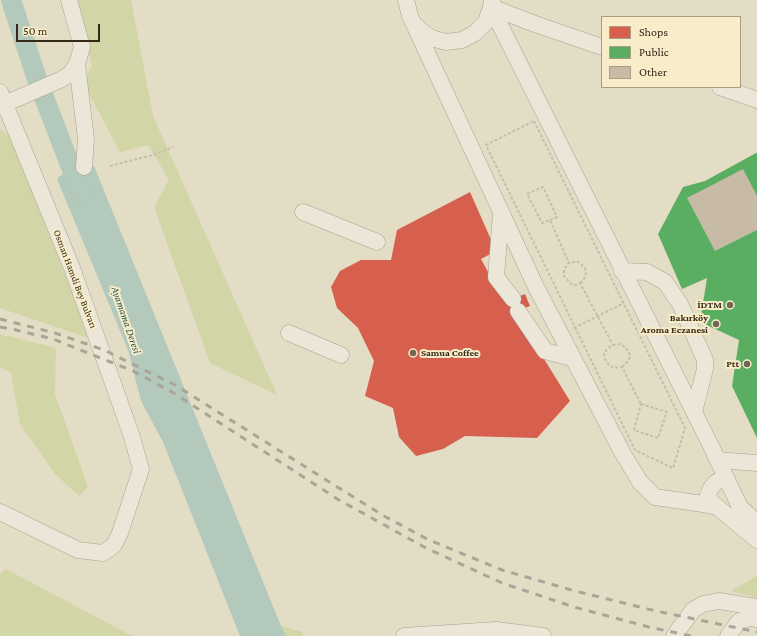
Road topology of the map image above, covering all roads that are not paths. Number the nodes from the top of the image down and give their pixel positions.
1 (69, 0) edge
2 (406, 0) edge
3 (492, 4) edge
4 (410, 16) junction
5 (601, 47) edge
6 (77, 64) junction
7 (723, 88) edge
8 (5, 100) edge
9 (757, 100) edge
10 (84, 167) dead end
11 (303, 212) dead end
12 (502, 214) junction
13 (377, 242) dead end
14 (622, 271) junction
15 (289, 333) dead end
16 (341, 355) dead end
17 (572, 358) junction
18 (694, 412) junction
19 (717, 460) junction
20 (757, 463) edge
21 (730, 487) junction
22 (717, 507) junction
23 (0, 512) edge
24 (757, 523) edge
25 (757, 540) edge
26 (757, 607) edge
27 (757, 619) edge
28 (404, 636) edge
29 (543, 636) edge
30 (674, 636) edge
31 (728, 636) edge

1 - 6 street
2 - 4 street
3 - 4 street
3 - 5 street
3 - 14 street
4 - 12 street
6 - 8 street
6 - 10 street
7 - 9 street
8 - 23 street, Osman Hamdi Bey Bulvarı
11 - 13 street
12 - 17 street
12 - 17 street
14 - 18 street
14 - 18 street
15 - 16 street
17 - 22 street
18 - 19 street
19 - 20 street
19 - 21 street
21 - 22 street
21 - 24 street
22 - 25 street
26 - 30 street
27 - 31 street
28 - 29 street

